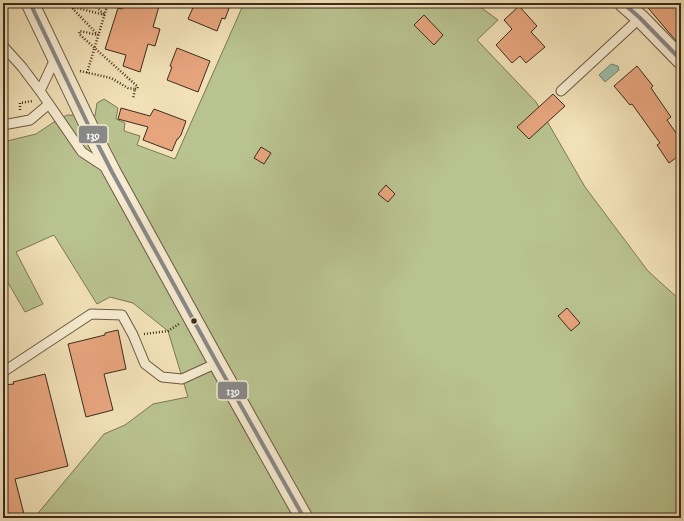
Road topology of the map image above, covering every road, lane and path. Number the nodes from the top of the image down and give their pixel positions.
1 (30, 3) edge
2 (92, 3) edge
3 (108, 3) edge
4 (623, 3) edge
5 (104, 15) junction
6 (640, 18) junction
7 (98, 35) junction
8 (3, 46) edge
9 (94, 48) junction
10 (681, 60) edge
11 (58, 63) junction
12 (87, 73) junction
13 (135, 89) junction
14 (40, 91) junction
15 (561, 91) dead end
16 (132, 99) dead end
17 (49, 104) junction
18 (3, 126) edge
19 (112, 172) junction
20 (168, 331) dead end
21 (133, 335) junction
22 (217, 363) junction
23 (3, 372) edge
24 (304, 518) edge

1 - 11 street
2 - 5 path
3 - 5 path
4 - 6 street
5 - 7 path
5 - 7 path
6 - 10 street
6 - 15 lane
7 - 9 path
7 - 9 path
8 - 14 lane
9 - 12 path
9 - 13 path
11 - 12 path
11 - 14 lane
11 - 19 street
12 - 13 path
13 - 16 path
14 - 17 lane
17 - 18 lane
17 - 19 lane
19 - 22 street
20 - 21 path
21 - 22 lane
21 - 23 lane
22 - 24 street

